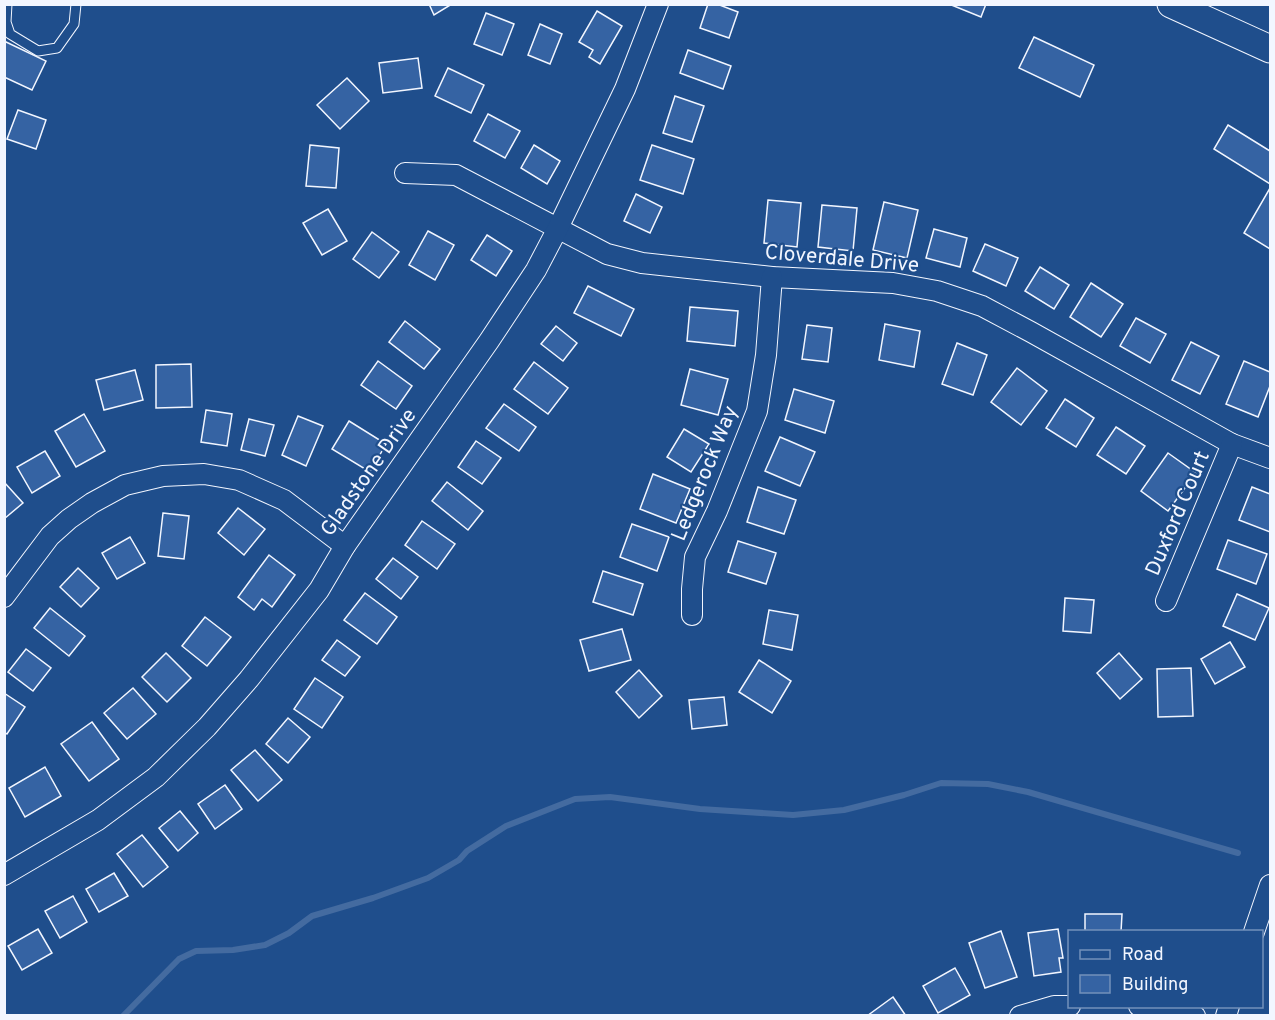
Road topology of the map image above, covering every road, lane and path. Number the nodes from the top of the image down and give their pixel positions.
1 (8, 4) edge
2 (76, 4) edge
3 (658, 4) edge
4 (1171, 4) edge
5 (1270, 49) edge
6 (405, 173) dead end
7 (558, 228) junction
8 (772, 278) junction
9 (1232, 444) junction
10 (1270, 458) edge
11 (345, 546) junction
12 (4, 597) edge
13 (1166, 601) dead end
14 (692, 615) dead end
15 (4, 875) edge
16 (1270, 885) edge
17 (1255, 930) edge
18 (1068, 1006) edge
19 (1150, 1008) edge
20 (1020, 1016) edge
21 (1196, 1016) edge

1 - 2 lane
3 - 7 street, Gladstone Drive
4 - 5 street
6 - 7 street, Cloverdale Drive
7 - 8 street, Cloverdale Drive
7 - 11 street, Gladstone Drive
8 - 9 street, Cloverdale Drive
8 - 14 street, Ledgerock Way
9 - 10 street, Cloverdale Drive
9 - 13 street, Duxford Court
11 - 12 street
11 - 15 street, Gladstone Drive
16 - 17 street
18 - 20 street
19 - 21 street

